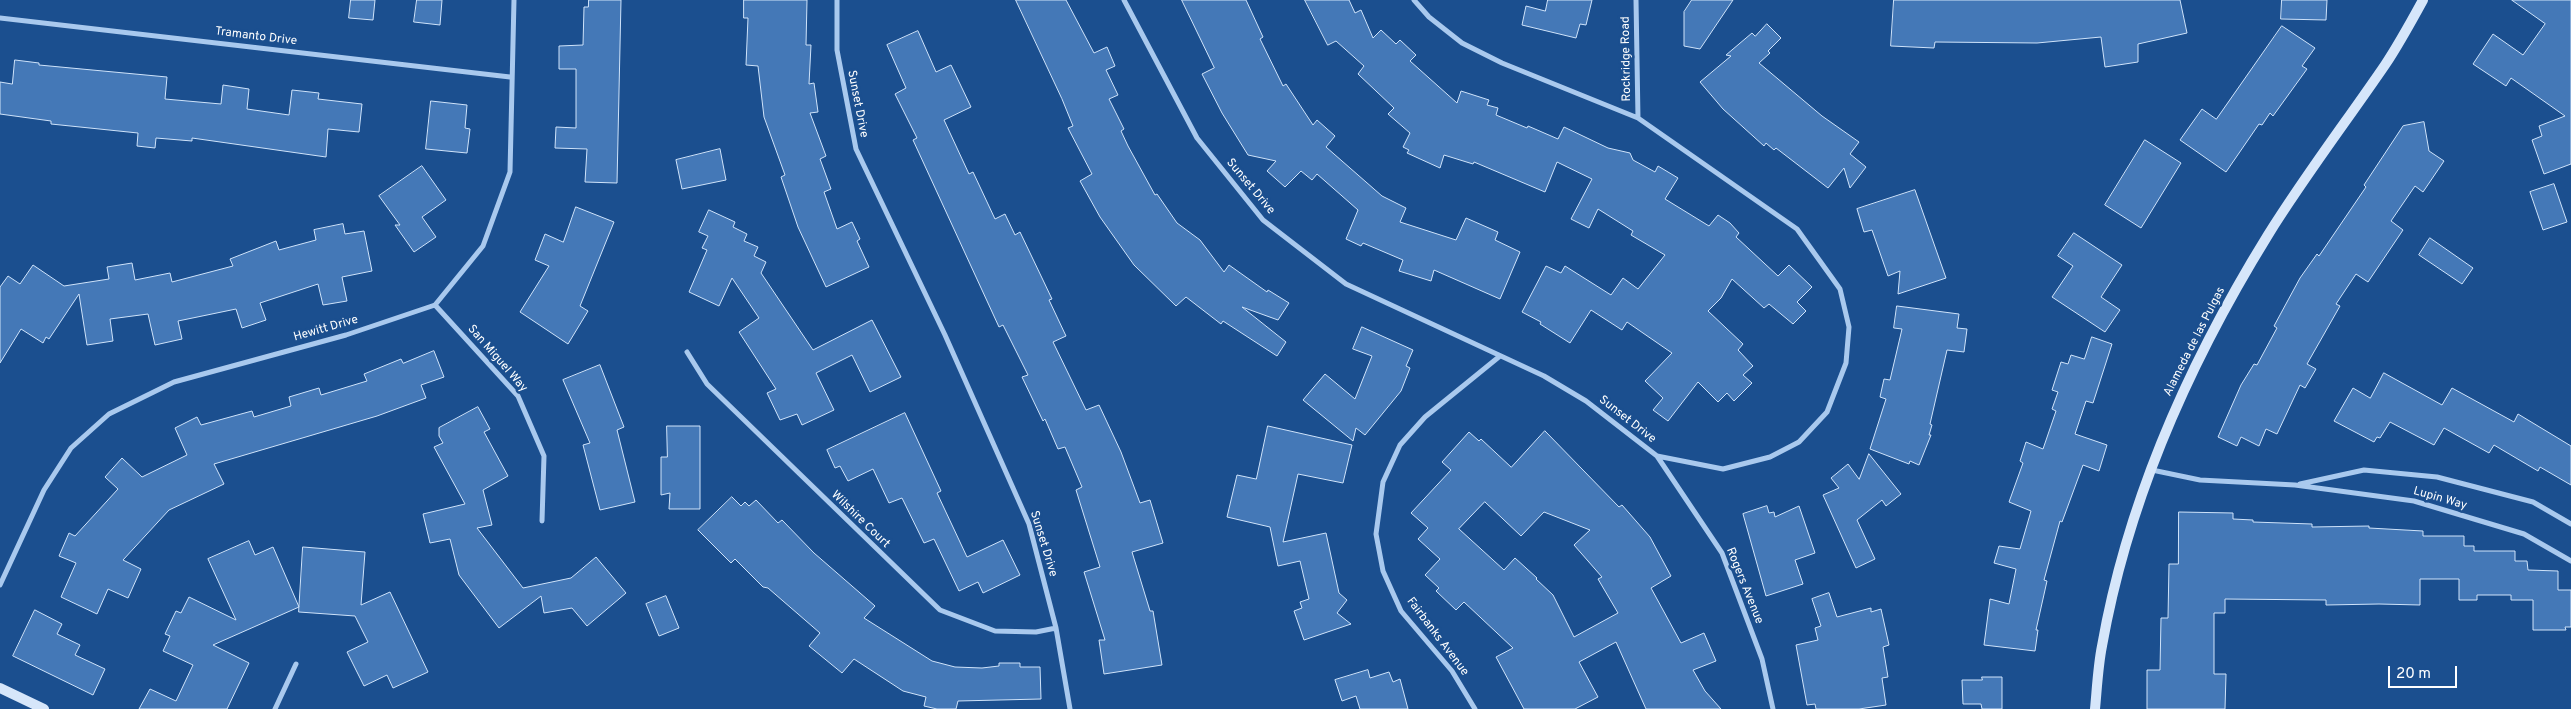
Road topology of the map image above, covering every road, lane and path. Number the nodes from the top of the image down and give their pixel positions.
1 (514, 0) edge
2 (837, 0) edge
3 (1124, 0) edge
4 (1414, 0) edge
5 (1636, 0) edge
6 (2423, 0) edge
7 (0, 18) edge
8 (510, 77) junction
9 (1638, 118) junction
10 (435, 305) junction
11 (688, 352) dead end
12 (1500, 356) junction
13 (1656, 456) junction
14 (2152, 470) junction
15 (2295, 485) junction
16 (542, 521) dead end
17 (2571, 524) edge
18 (2571, 561) edge
19 (0, 585) edge
20 (1056, 628) junction
21 (296, 664) dead end
22 (0, 688) edge
23 (44, 709) edge
24 (276, 709) edge
25 (1070, 709) edge
26 (1476, 709) edge
27 (1773, 709) edge
28 (2095, 709) edge

1 - 8 street
2 - 20 street, Sunset Drive
3 - 12 street, Sunset Drive
4 - 9 street, Sunset Drive
5 - 9 street, Rockridge Road
6 - 14 main road, Alameda de las Pulgas
7 - 8 street, Tramanto Drive
8 - 10 street
9 - 13 street, Sunset Drive
10 - 16 street, San Miguel Way
10 - 19 street, Hewitt Drive
11 - 20 street, Wilshire Court
12 - 13 street, Sunset Drive
12 - 26 street, Fairbanks Avenue
13 - 27 street, Rogers Avenue
14 - 15 street, Lupin Way
14 - 28 main road, Alameda de las Pulgas
15 - 17 street, Lupin Way
15 - 18 street, Lupin Way
20 - 25 street, Sunset Drive
21 - 24 street
22 - 23 main road

